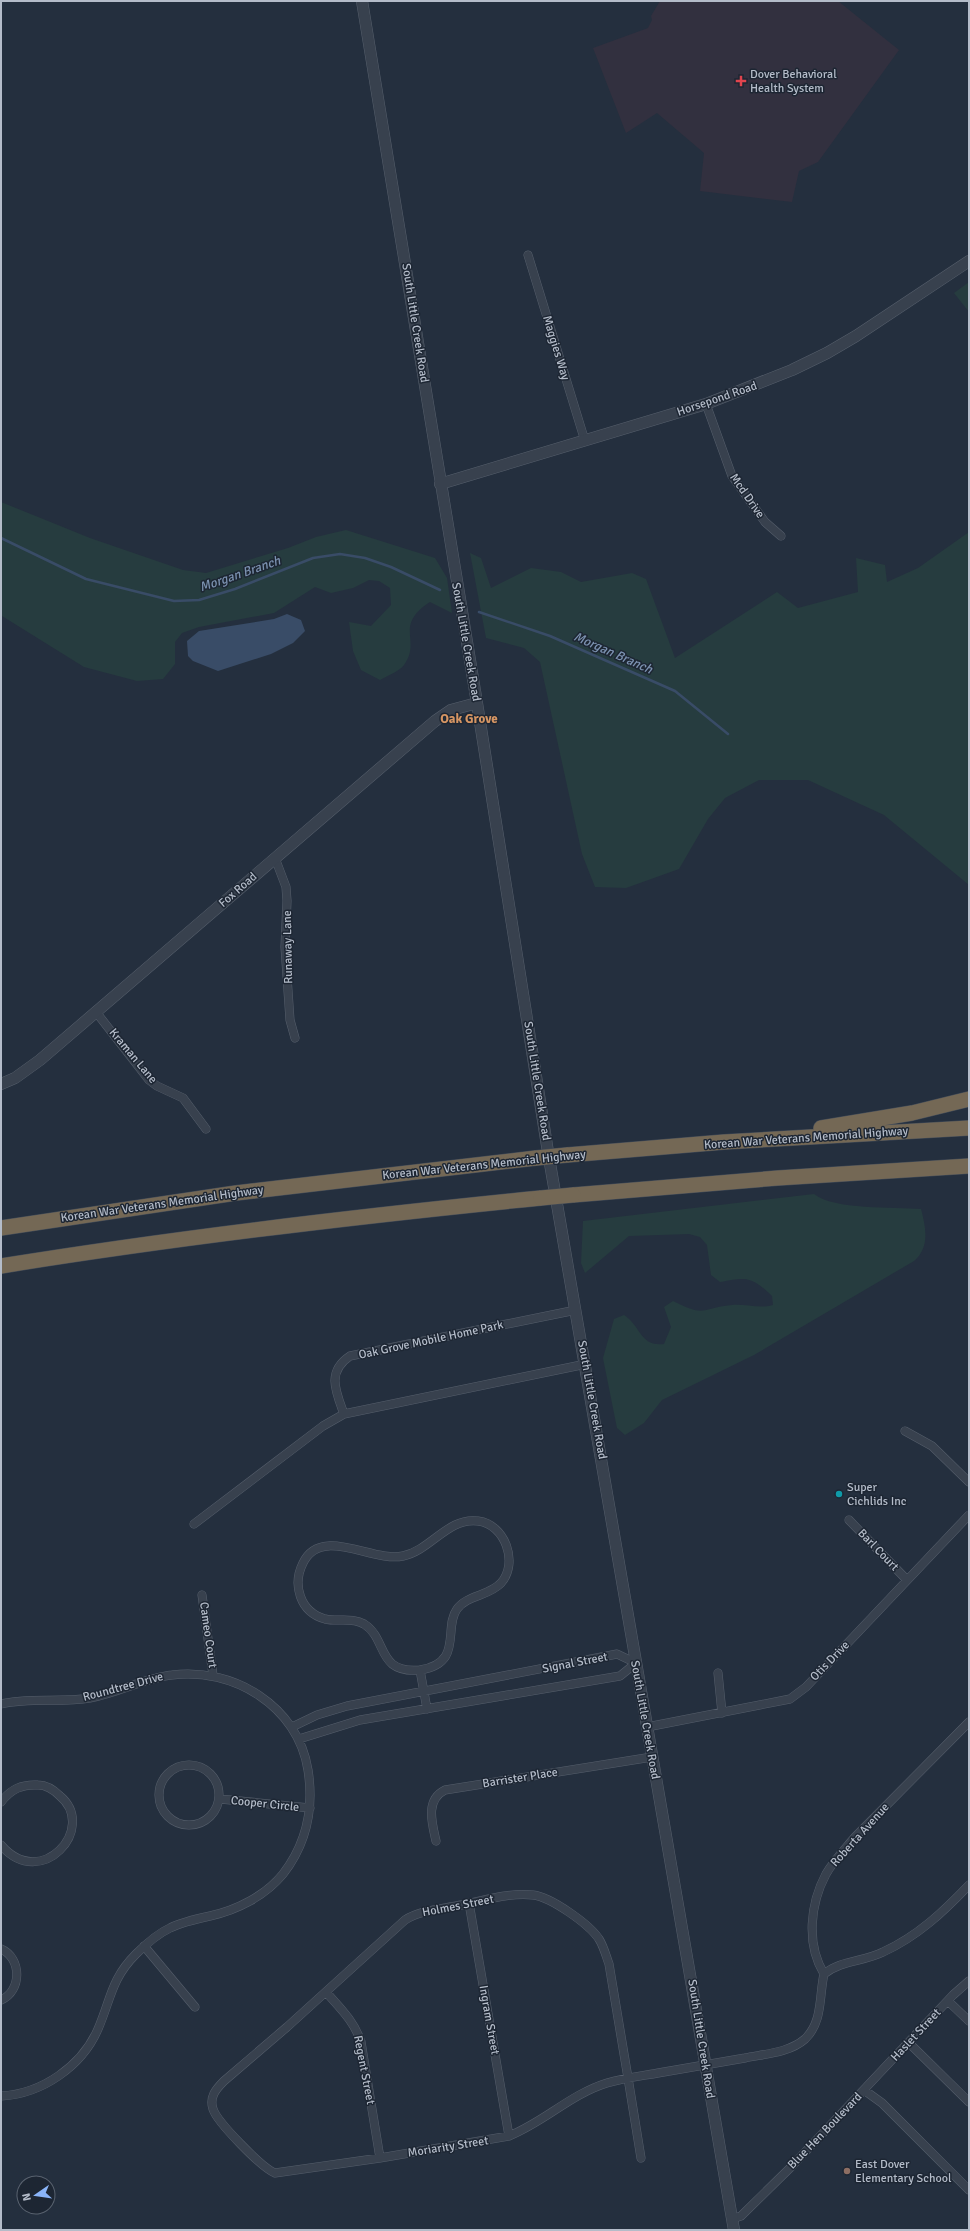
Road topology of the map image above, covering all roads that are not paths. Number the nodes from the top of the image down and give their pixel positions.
1 (362, 1) edge
2 (528, 255) dead end
3 (969, 260) edge
4 (706, 404) junction
5 (584, 441) junction
6 (440, 484) junction
7 (781, 536) dead end
8 (477, 703) junction
9 (275, 858) junction
10 (96, 1012) junction
11 (295, 1038) dead end
12 (1, 1084) edge
13 (969, 1099) edge
14 (206, 1128) dead end
15 (969, 1128) edge
16 (724, 1142) junction
17 (969, 1166) edge
18 (1, 1228) edge
19 (1, 1266) edge
20 (576, 1310) junction
21 (586, 1364) junction
22 (344, 1414) junction
23 (905, 1431) dead end
24 (969, 1482) edge
25 (969, 1515) edge
26 (849, 1520) dead end
27 (194, 1524) dead end
28 (907, 1580) junction
29 (202, 1595) dead end
30 (636, 1663) junction
31 (420, 1670) junction
32 (718, 1673) dead end
33 (213, 1675) junction
34 (424, 1692) junction
35 (1, 1704) edge
36 (427, 1709) junction
37 (722, 1713) junction
38 (969, 1722) edge
39 (292, 1727) junction
40 (646, 1727) junction
41 (299, 1739) junction
42 (652, 1757) junction
43 (4, 1792) edge
44 (220, 1799) junction
45 (1, 1802) edge
46 (310, 1808) junction
47 (436, 1841) dead end
48 (1, 1845) edge
49 (969, 1885) edge
50 (469, 1903) junction
51 (144, 1946) junction
52 (1, 1949) edge
53 (824, 1974) junction
54 (969, 1981) edge
55 (326, 1992) junction
56 (1, 2000) edge
57 (948, 2001) junction
58 (195, 2006) dead end
59 (969, 2022) edge
60 (909, 2043) junction
61 (705, 2065) junction
62 (628, 2078) junction
63 (864, 2090) junction
64 (1, 2096) edge
65 (212, 2102) joint
66 (969, 2102) edge
67 (509, 2136) junction
68 (380, 2158) junction
69 (641, 2158) dead end
70 (969, 2190) edge
71 (733, 2225) edge

1 - 6 street, South Little Creek Road
2 - 5 street, Maggies Way
3 - 4 street, Horsepond Road
4 - 5 street, Horsepond Road
4 - 7 street, Mcd Drive
5 - 6 street, Horsepond Road
6 - 8 street, South Little Creek Road
8 - 9 street, Fox Road
8 - 20 street, South Little Creek Road
9 - 10 street, Fox Road
9 - 11 street, Runaway Lane
10 - 12 street, Fox Road
10 - 14 street, Kraman Lane
13 - 16 highway
15 - 16 highway, Korean War Veterans Memorial Highway
16 - 18 highway, Korean War Veterans Memorial Highway, bridge
17 - 19 highway, bridge
20 - 21 street, South Little Creek Road
20 - 22 street, Oak Grove Mobile Home Park
21 - 22 street
21 - 30 street, South Little Creek Road
22 - 27 street
23 - 24 street
25 - 28 street, Otis Drive
26 - 28 street, Barl Court
28 - 37 street, Otis Drive
29 - 33 street, Cameo Court
30 - 34 street, Signal Street
30 - 36 street, Signal Street
30 - 40 street, South Little Creek Road
31 - 31 street
31 - 34 street
32 - 37 street
33 - 35 street, Roundtree Drive
33 - 39 street, Roundtree Drive
34 - 36 street
34 - 39 street, Signal Street
36 - 41 street, Signal Street
37 - 40 street, Otis Drive
38 - 53 street, Roberta Avenue
39 - 41 street, Roundtree Drive
40 - 42 street, South Little Creek Road
41 - 46 street, Roundtree Drive
42 - 47 street, Barrister Place
42 - 61 street, South Little Creek Road
43 - 45 street
43 - 48 street
44 - 44 street, Cooper Circle
44 - 46 street, Cooper Circle
46 - 51 street, Roundtree Drive
49 - 53 street
50 - 55 street, Holmes Street
50 - 62 street, Holmes Street
50 - 67 street, Ingram Street
51 - 58 street
51 - 64 street, Roundtree Drive
52 - 56 street
53 - 61 street, Moriarity Street
54 - 57 street, Haslet Street
55 - 65 street, Holmes Street
55 - 68 street, Regent Street
57 - 59 street
57 - 60 street, Haslet Street
60 - 63 street, Haslet Street
60 - 66 street
61 - 62 street, Moriarity Street
61 - 71 street, South Little Creek Road
62 - 67 street, Moriarity Street
62 - 69 street, Holmes Street
63 - 70 street, Blue Hen Boulevard
63 - 71 street, Blue Hen Boulevard
65 - 68 street, Moriarity Street
67 - 68 street, Moriarity Street

